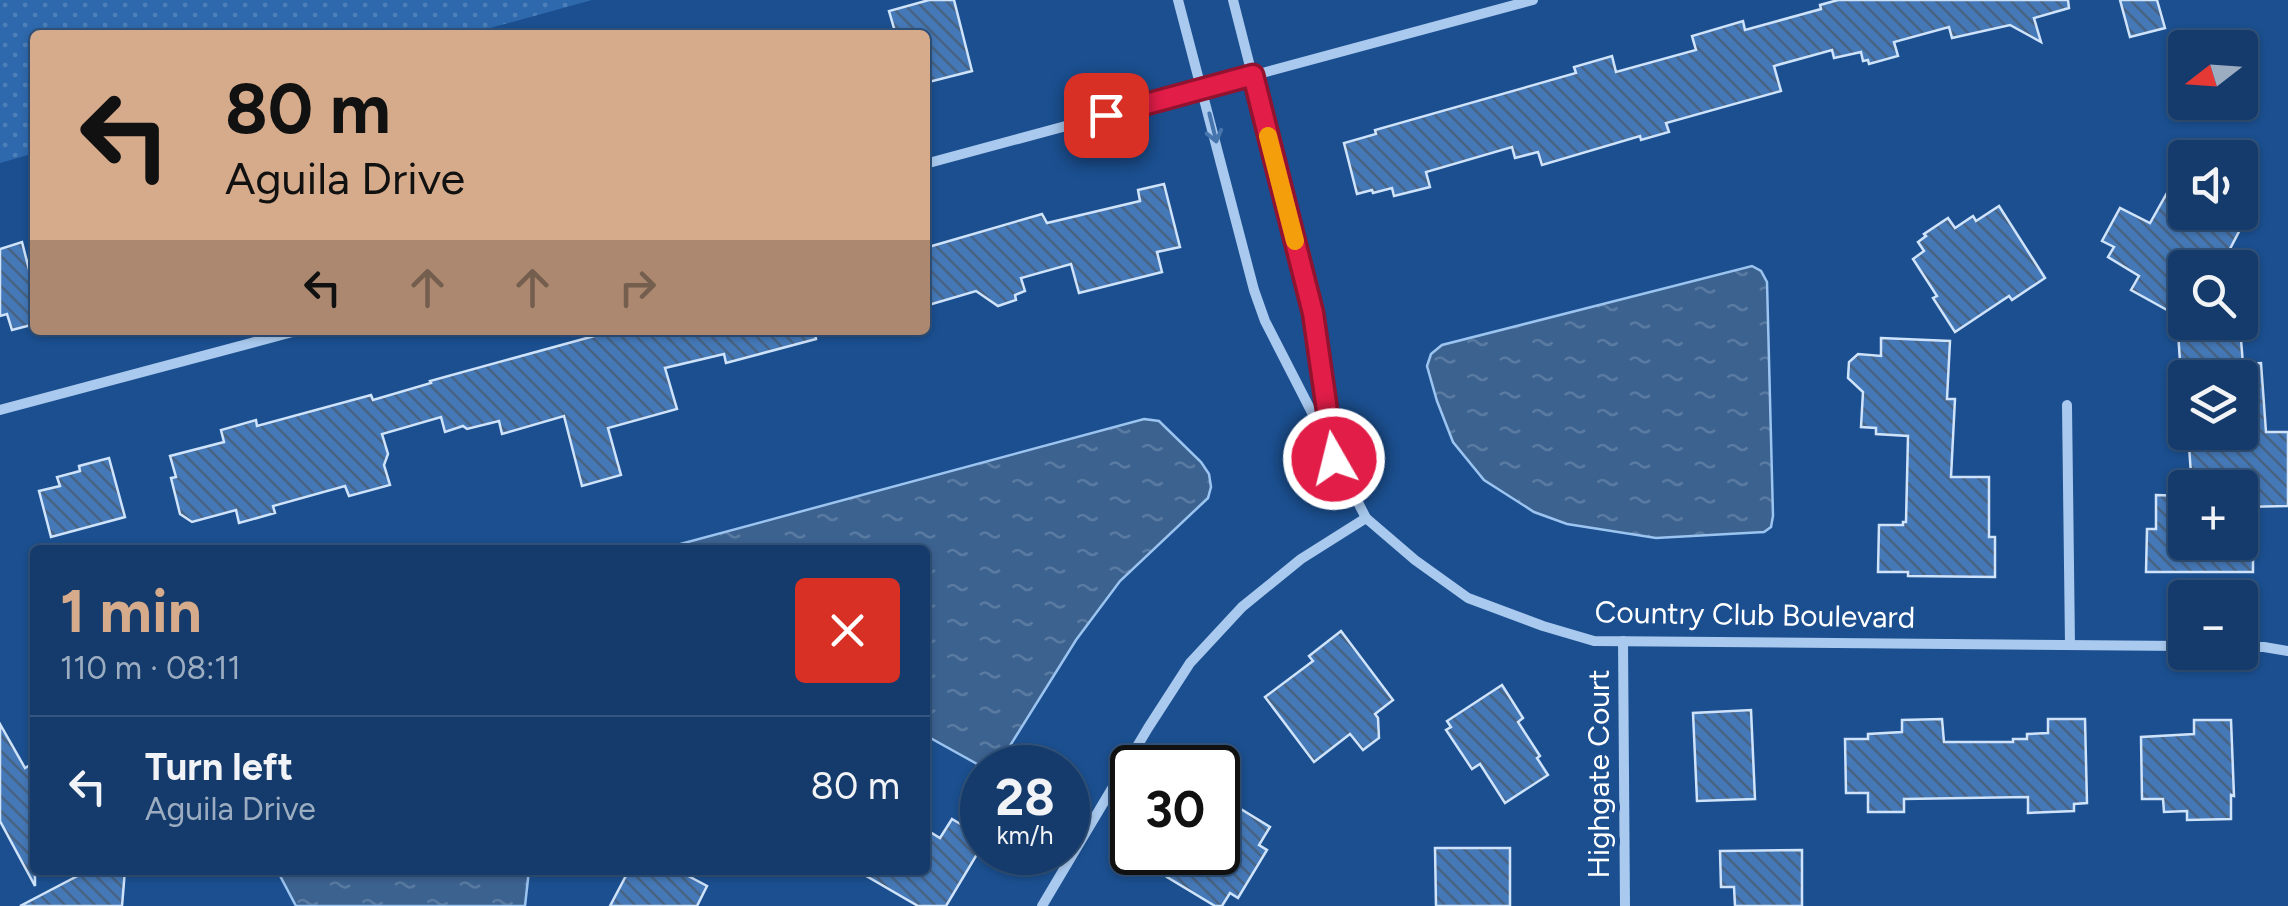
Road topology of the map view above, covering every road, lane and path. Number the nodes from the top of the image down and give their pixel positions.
1 (1178, 0) edge
2 (1233, 0) edge
3 (1533, 0) edge
4 (1253, 75) junction
5 (1202, 88) junction
6 (930, 163) edge
7 (281, 335) edge
8 (2067, 405) dead end
9 (0, 410) edge
10 (1334, 459) junction
11 (1366, 518) junction
12 (1623, 641) junction
13 (2070, 645) junction
14 (2168, 646) edge
15 (2258, 647) edge
16 (2288, 652) edge
17 (1042, 906) edge
18 (1625, 906) edge

1 - 5 street, Country Club Boulevard
2 - 4 street, Country Club Boulevard
3 - 4 street
4 - 5 street
4 - 10 street, Country Club Boulevard
5 - 6 street
5 -> 10 street, Country Club Boulevard
7 - 9 street
8 - 13 street
10 - 11 street, Country Club Boulevard
11 - 12 street, Country Club Boulevard
11 - 17 street
12 - 13 street, Country Club Boulevard
12 - 18 street, Highgate Court
13 - 14 street, Country Club Boulevard
15 - 16 street

